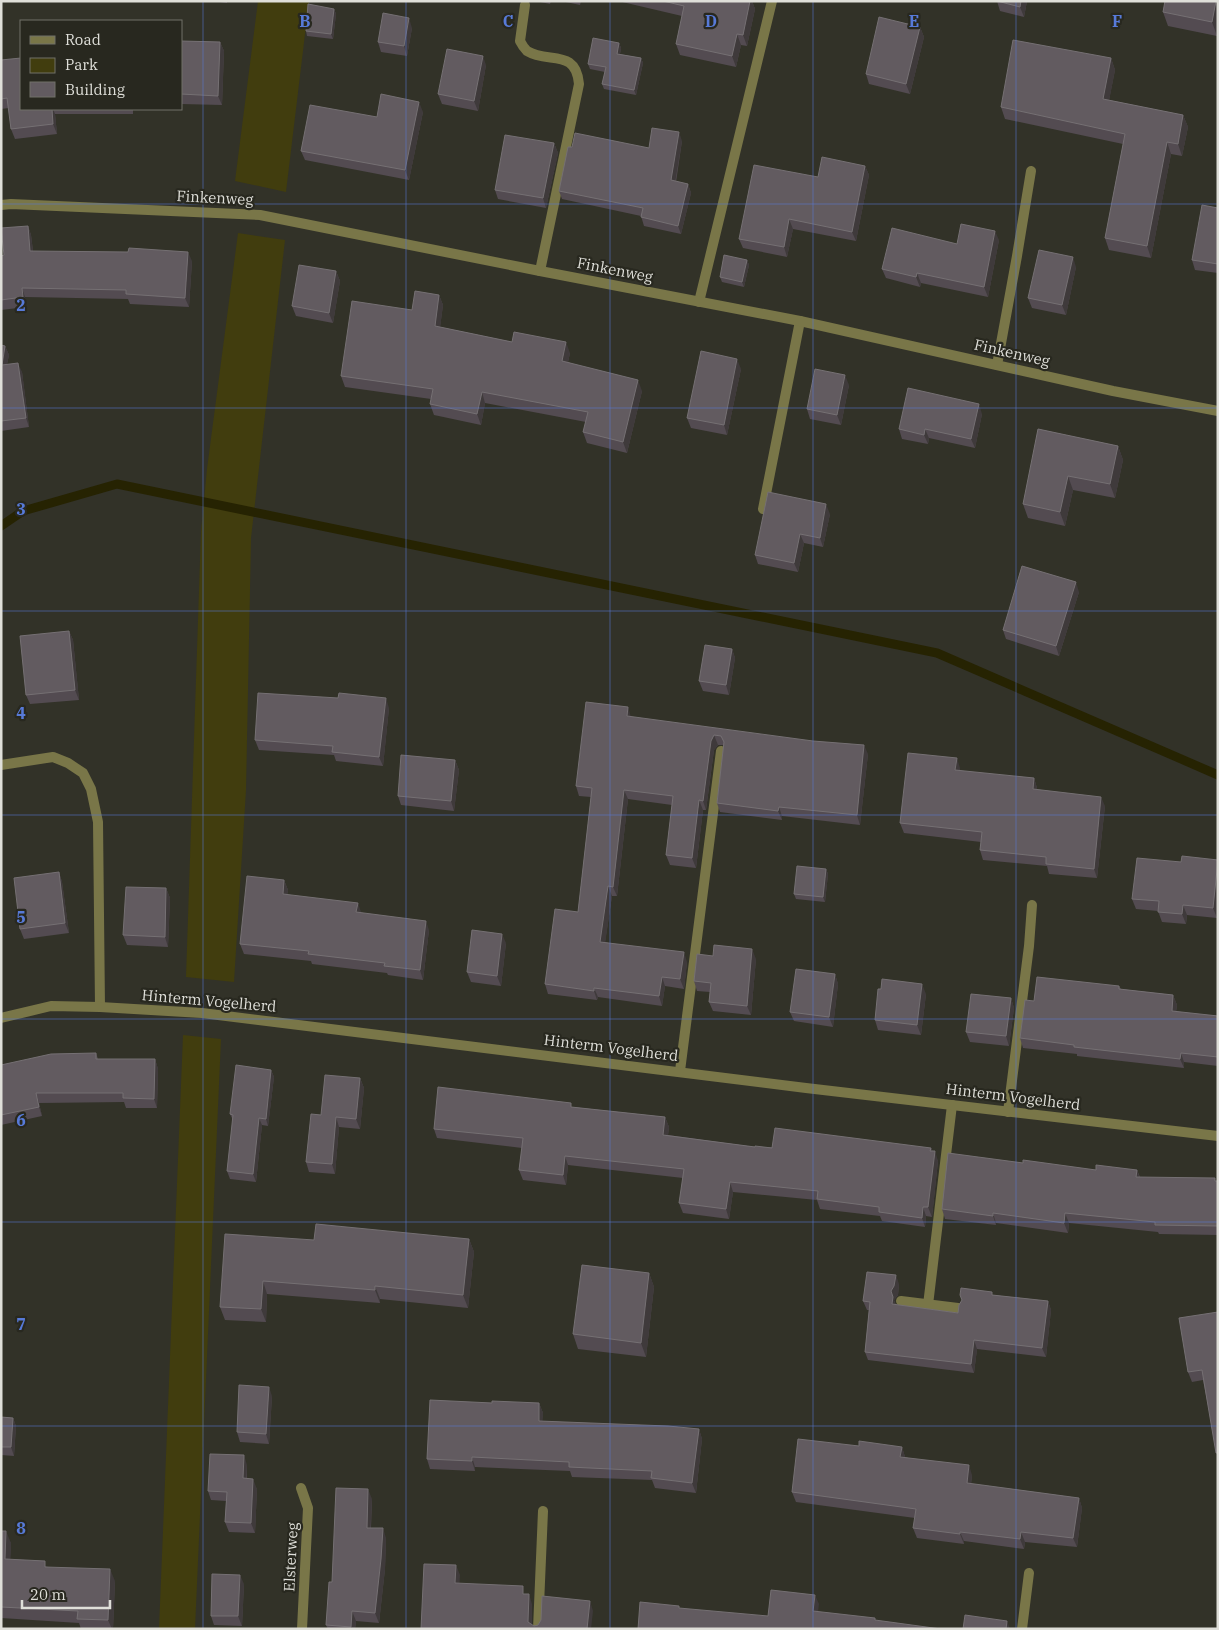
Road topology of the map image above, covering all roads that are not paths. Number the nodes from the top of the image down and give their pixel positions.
1 (772, 1) edge
2 (525, 5) dead end
3 (1031, 171) dead end
4 (1, 205) edge
5 (540, 272) junction
6 (700, 302) junction
7 (800, 321) junction
8 (997, 365) junction
9 (1218, 411) edge
10 (763, 509) edge
11 (720, 751) edge
12 (1, 765) edge
13 (1032, 905) dead end
14 (100, 1007) junction
15 (1, 1018) edge
16 (680, 1071) junction
17 (952, 1105) junction
18 (1008, 1112) junction
19 (1218, 1136) edge
20 (901, 1301) dead end
21 (928, 1305) junction
22 (958, 1308) edge
23 (301, 1488) dead end
24 (543, 1511) dead end
25 (1029, 1573) dead end
26 (302, 1629) edge
27 (538, 1629) edge
28 (1022, 1629) edge

1 - 6 street
2 - 5 street
3 - 8 street
4 - 5 street, Finkenweg
5 - 6 street, Finkenweg
6 - 7 street, Finkenweg
7 - 8 street, Finkenweg
7 - 10 street
8 - 9 street, Finkenweg
11 - 16 street
12 - 14 street
13 - 18 street
14 - 15 street, Hinterm Vogelherd
14 - 16 street, Hinterm Vogelherd
16 - 17 street, Hinterm Vogelherd
17 - 18 street, Hinterm Vogelherd
17 - 21 street
18 - 19 street, Hinterm Vogelherd
20 - 21 street
21 - 22 street
23 - 26 street, Elsterweg
24 - 27 street
25 - 28 street

